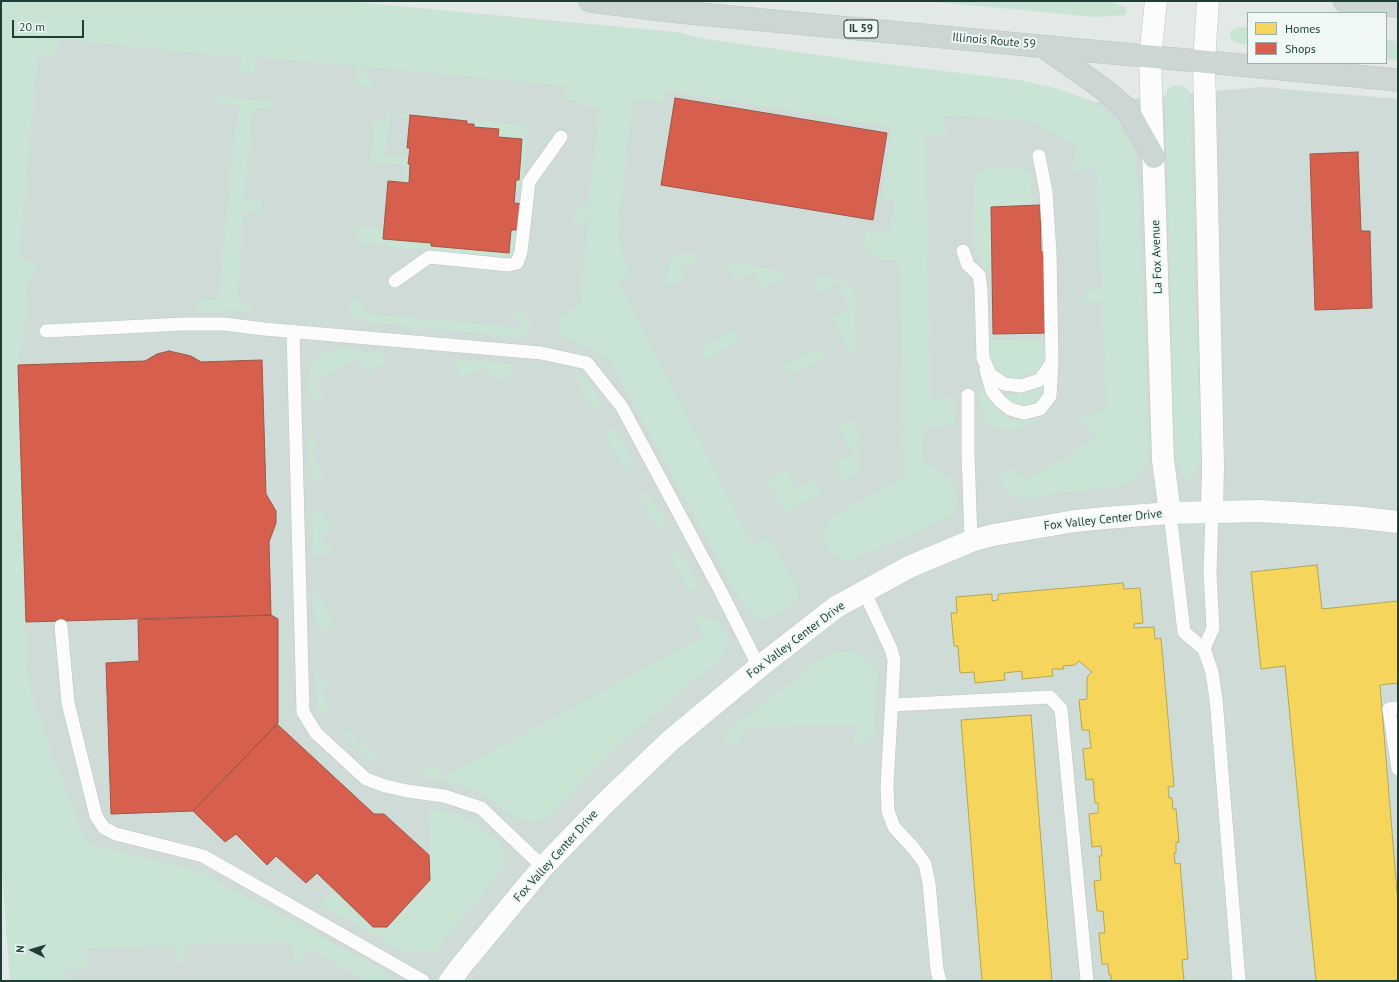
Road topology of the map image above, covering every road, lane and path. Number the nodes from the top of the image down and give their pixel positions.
1 (590, 1) edge
2 (1156, 1) edge
3 (1208, 1) edge
4 (1344, 1) edge
5 (1398, 6) edge
6 (1043, 46) junction
7 (1150, 57) junction
8 (1204, 62) junction
9 (1398, 80) edge
10 (561, 137) dead end
11 (1039, 156) dead end
12 (1154, 158) junction
13 (963, 251) dead end
14 (395, 281) dead end
15 (46, 331) dead end
16 (292, 331) junction
17 (983, 358) junction
18 (1052, 362) junction
19 (968, 395) dead end
20 (1212, 512) junction
21 (1170, 513) junction
22 (1398, 522) edge
23 (971, 541) junction
24 (864, 591) junction
25 (61, 626) dead end
26 (1204, 649) junction
27 (759, 667) junction
28 (892, 705) junction
29 (1398, 708) edge
30 (1398, 769) edge
31 (543, 867) junction
32 (423, 981) edge
33 (450, 981) edge
34 (940, 981) edge
35 (1087, 981) edge
36 (1239, 981) edge

1 - 6 main road, Illinois Route 59 / IL 59
2 - 7 street, La Fox Avenue
3 - 8 street
4 - 5 main road
6 - 7 main road, Illinois Route 59 / IL 59
6 - 12 main road
7 - 8 main road, Illinois Route 59 / IL 59
7 - 12 street, La Fox Avenue
8 - 9 main road, Illinois Route 59 / IL 59
8 - 20 street
10 - 14 lane
11 - 18 lane
12 - 21 street, La Fox Avenue
13 - 17 lane
15 - 16 lane
16 - 27 lane
16 - 31 lane
17 - 18 lane
17 - 18 lane
19 - 23 lane
20 - 21 street, Fox Valley Center Drive
20 - 22 street, Fox Valley Center Drive
20 - 26 lane
21 - 23 street, Fox Valley Center Drive
21 - 26 lane
23 - 24 street, Fox Valley Center Drive
24 - 27 street, Fox Valley Center Drive
24 - 28 lane
25 - 32 lane
26 - 36 lane
27 - 31 street, Fox Valley Center Drive
28 - 34 lane
28 - 35 lane
29 - 30 lane
31 - 33 street, Fox Valley Center Drive

